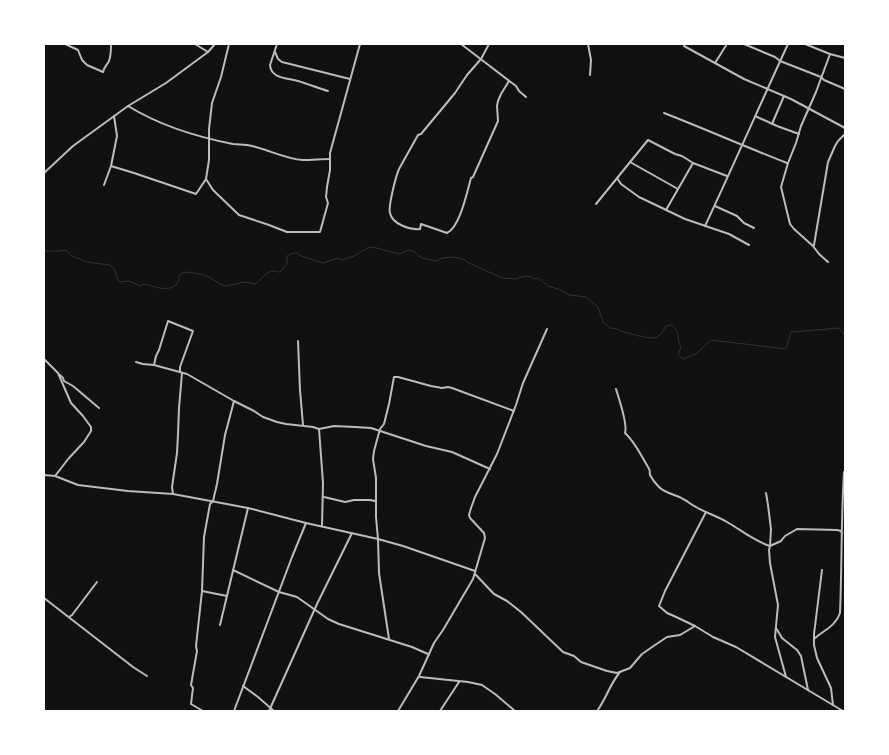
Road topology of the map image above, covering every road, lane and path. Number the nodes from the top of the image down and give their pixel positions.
1 (65, 44) edge
2 (111, 44) edge
3 (195, 44) edge
4 (216, 44) edge
5 (229, 44) edge
6 (277, 44) edge
7 (360, 44) edge
8 (461, 44) edge
9 (489, 44) edge
10 (588, 44) edge
11 (685, 44) edge
12 (727, 44) edge
13 (744, 44) edge
14 (788, 44) edge
15 (805, 44) edge
16 (275, 51) junction
17 (208, 52) junction
18 (830, 54) junction
19 (845, 58) edge
20 (481, 59) junction
21 (780, 61) junction
22 (715, 63) junction
23 (590, 75) dead end
24 (821, 77) junction
25 (350, 79) junction
26 (509, 81) junction
27 (768, 89) junction
28 (845, 89) edge
29 (328, 91) dead end
30 (784, 96) junction
31 (526, 97) dead end
32 (128, 106) junction
33 (808, 108) junction
34 (664, 113) dead end
35 (114, 116) junction
36 (755, 116) junction
37 (772, 124) junction
38 (845, 128) edge
39 (799, 134) junction
40 (845, 134) edge
41 (209, 137) junction
42 (742, 146) junction
43 (330, 159) junction
44 (630, 162) junction
45 (694, 163) junction
46 (788, 163) junction
47 (111, 166) junction
48 (44, 173) edge
49 (728, 177) junction
50 (617, 178) junction
51 (206, 179) junction
52 (104, 185) dead end
53 (678, 189) junction
54 (596, 204) dead end
55 (715, 206) junction
56 (666, 210) junction
57 (705, 226) junction
58 (754, 228) dead end
59 (749, 245) dead end
60 (813, 246) junction
61 (828, 262) dead end
62 (547, 329) dead end
63 (298, 341) dead end
64 (44, 359) edge
65 (136, 362) dead end
66 (154, 365) junction
67 (181, 372) junction
68 (58, 374) junction
69 (616, 388) dead end
70 (234, 402) junction
71 (99, 408) dead end
72 (514, 411) junction
73 (303, 426) junction
74 (319, 429) junction
75 (380, 431) junction
76 (490, 469) junction
77 (844, 472) dead end
78 (44, 475) edge
79 (55, 476) junction
80 (766, 493) dead end
81 (173, 494) junction
82 (324, 497) junction
83 (213, 500) junction
84 (376, 501) junction
85 (248, 508) junction
86 (706, 512) junction
87 (306, 523) junction
88 (322, 526) junction
89 (352, 533) junction
90 (842, 533) junction
91 (378, 539) junction
92 (770, 546) junction
93 (233, 570) junction
94 (822, 570) dead end
95 (475, 573) junction
96 (97, 582) dead end
97 (202, 591) junction
98 (279, 592) junction
99 (227, 596) junction
100 (44, 598) edge
101 (315, 609) junction
102 (69, 617) junction
103 (220, 625) dead end
104 (695, 626) junction
105 (776, 628) junction
106 (814, 639) junction
107 (389, 640) junction
108 (428, 654) junction
109 (620, 672) junction
110 (147, 676) dead end
111 (419, 676) junction
112 (786, 677) junction
113 (459, 682) junction
114 (243, 686) junction
115 (808, 690) junction
116 (833, 705) junction
117 (270, 710) edge
118 (203, 711) edge
119 (234, 711) edge
120 (274, 711) edge
121 (398, 711) edge
122 (440, 711) edge
123 (515, 711) edge
124 (597, 711) edge
125 (843, 711) edge

1 - 2 street
3 - 17 street
4 - 17 street
5 - 41 street
6 - 16 street
7 - 25 street
8 - 20 street
9 - 20 street
10 - 23 street
11 - 22 street
12 - 22 street
13 - 21 street
14 - 21 street
15 - 18 street
16 - 25 street
16 - 29 street
17 - 32 street
18 - 19 street
18 - 24 street
20 - 26 street
20 - 26 street
21 - 24 street
21 - 27 street
22 - 27 street
24 - 28 street
24 - 33 street
25 - 43 street
26 - 31 street
27 - 30 street
27 - 36 street
30 - 33 street
30 - 37 street
32 - 35 street
32 - 41 street
33 - 38 street
33 - 39 street
34 - 42 street
35 - 47 street
35 - 48 street
36 - 37 street
36 - 42 street
37 - 39 street
39 - 46 street
40 - 60 street
41 - 43 street
41 - 51 street
42 - 46 street
42 - 49 street
43 - 51 street
44 - 45 street
44 - 50 street
44 - 53 street
45 - 49 street
45 - 53 street
46 - 60 street
47 - 51 street
47 - 52 street
49 - 55 street
50 - 54 street
50 - 56 street
53 - 56 street
55 - 57 street
55 - 58 street
56 - 57 street
57 - 59 street
60 - 61 street
62 - 72 street
63 - 73 street
64 - 68 street
65 - 66 street
66 - 67 street
66 - 67 street
67 - 70 street
67 - 81 street
68 - 71 street
68 - 79 street
69 - 86 street
70 - 73 street
70 - 83 street
72 - 75 street
72 - 76 street
73 - 74 street
74 - 75 street
74 - 82 street
75 - 76 street
75 - 84 street
76 - 95 street
77 - 90 street
78 - 79 street
79 - 81 street
80 - 92 street
81 - 83 street
82 - 84 street
82 - 88 street
83 - 85 street
83 - 97 street
84 - 91 street
85 - 87 street
85 - 93 street
86 - 92 street
86 - 104 street
87 - 88 street
87 - 98 street
88 - 89 street
89 - 91 street
89 - 101 street
90 - 92 street
90 - 106 street
91 - 95 street
91 - 107 street
92 - 105 street
93 - 98 street
93 - 99 street
94 - 106 street
95 - 108 street
95 - 109 street
96 - 102 street
97 - 99 street
97 - 118 street
98 - 101 street
98 - 114 street
99 - 103 street
100 - 102 street
101 - 107 street
101 - 117 street
102 - 110 street
104 - 109 street
104 - 112 street
105 - 112 street
105 - 115 street
106 - 116 street
107 - 108 street
108 - 111 street
109 - 124 street
111 - 113 street
111 - 121 street
112 - 115 street
113 - 122 street
113 - 123 street
114 - 117 street
114 - 119 street
115 - 116 street
116 - 125 street
117 - 120 street

